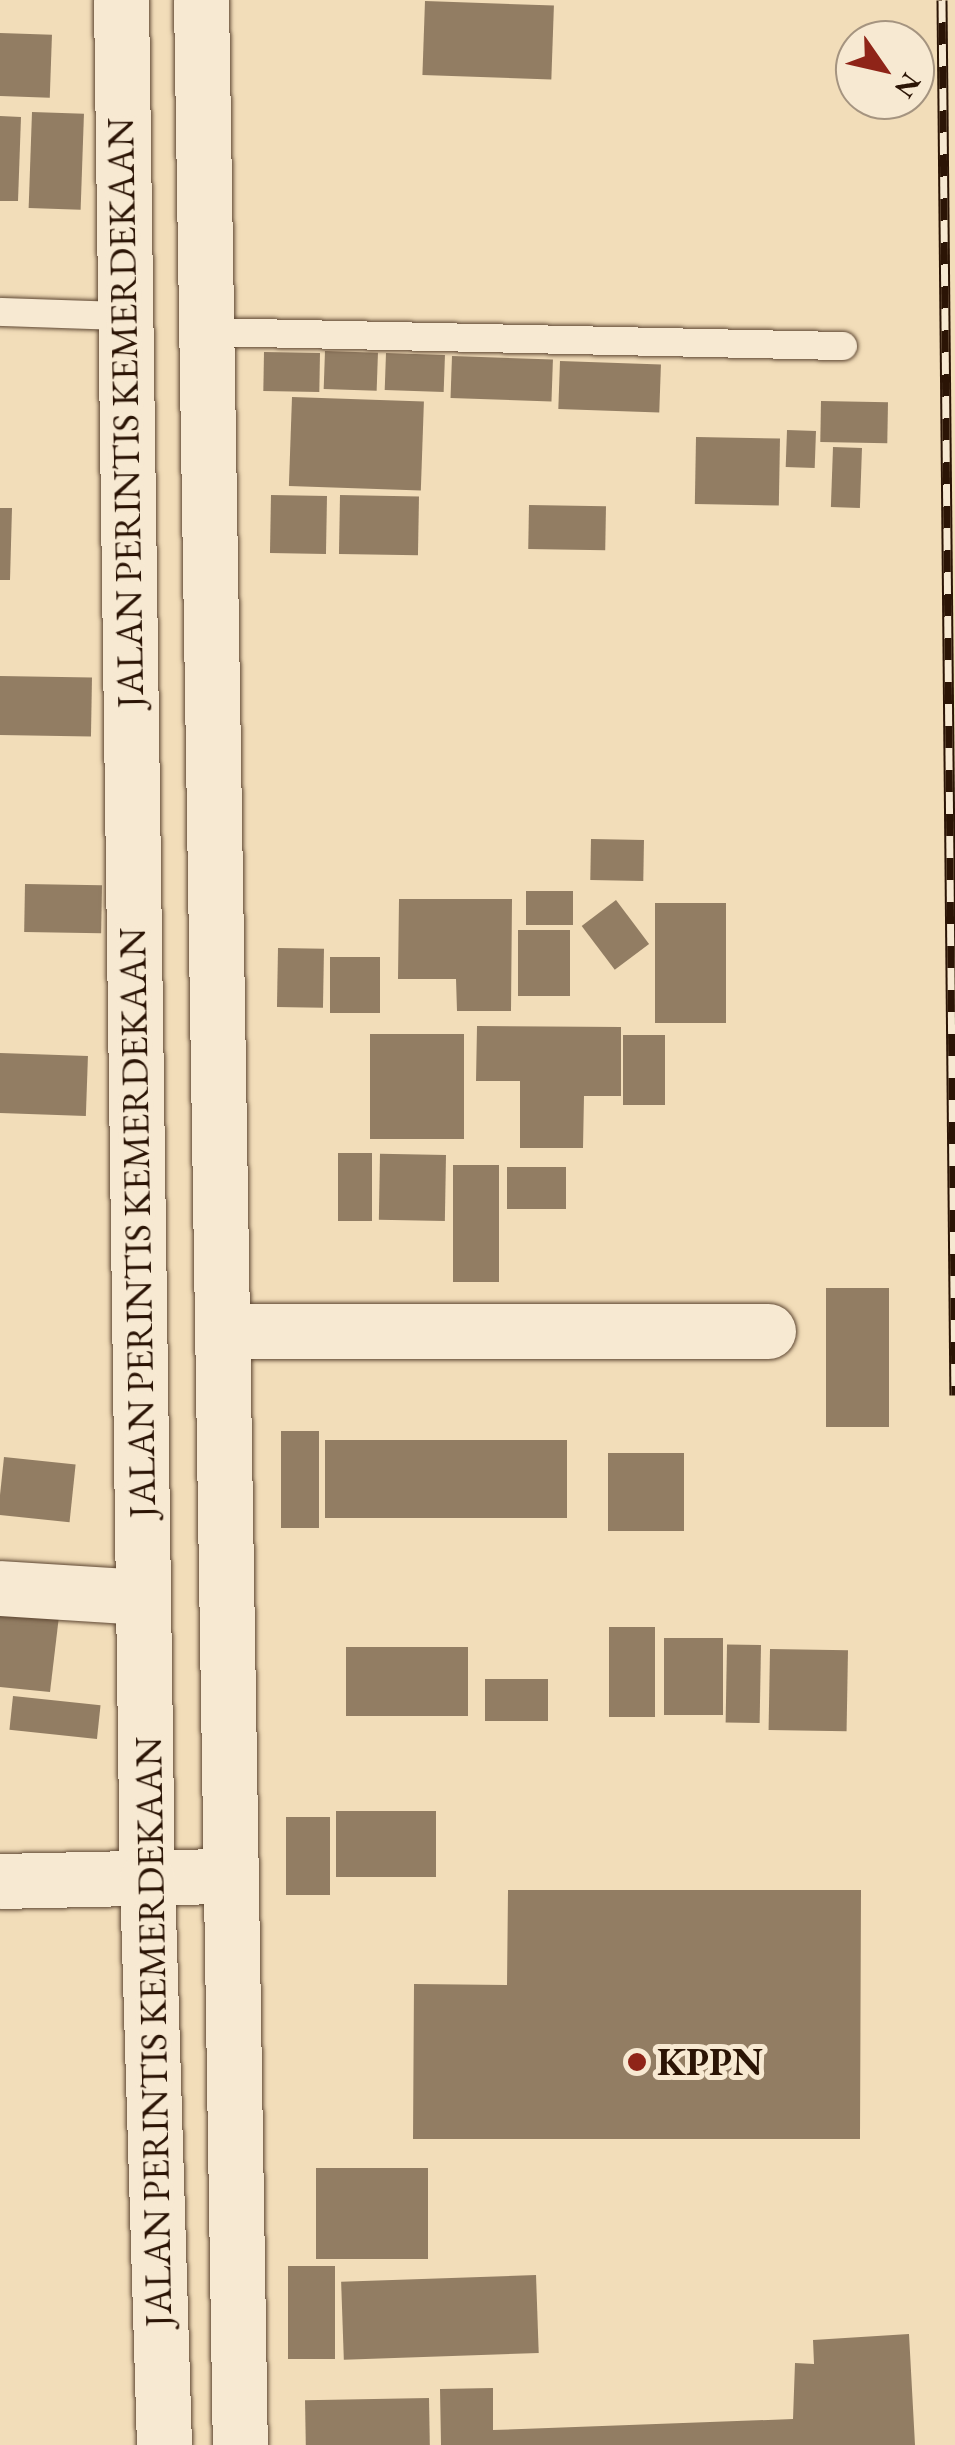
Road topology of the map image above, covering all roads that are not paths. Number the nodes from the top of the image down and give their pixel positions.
1 (121, 0) edge
2 (201, 0) edge
3 (0, 312) edge
4 (121, 316) junction
5 (209, 332) junction
6 (842, 346) dead end
7 (222, 1331) junction
8 (768, 1331) dead end
9 (0, 1588) edge
10 (143, 1597) junction
11 (229, 1876) junction
12 (147, 1879) junction
13 (0, 1881) edge
14 (164, 2445) edge
15 (240, 2445) edge

1 - 4 main road, JALAN PERINTIS KEMERDEKAAN
2 - 5 main road, JALAN PERINTIS KEMERDEKAAN
3 - 4 lane
4 - 10 main road, JALAN PERINTIS KEMERDEKAAN
5 - 6 lane
5 - 7 main road, JALAN PERINTIS KEMERDEKAAN
7 - 8 main road
7 - 11 main road, JALAN PERINTIS KEMERDEKAAN
9 - 10 main road
10 - 12 main road, JALAN PERINTIS KEMERDEKAAN
11 - 12 main road
11 - 15 main road, JALAN PERINTIS KEMERDEKAAN
12 - 13 main road
12 - 14 main road, JALAN PERINTIS KEMERDEKAAN

